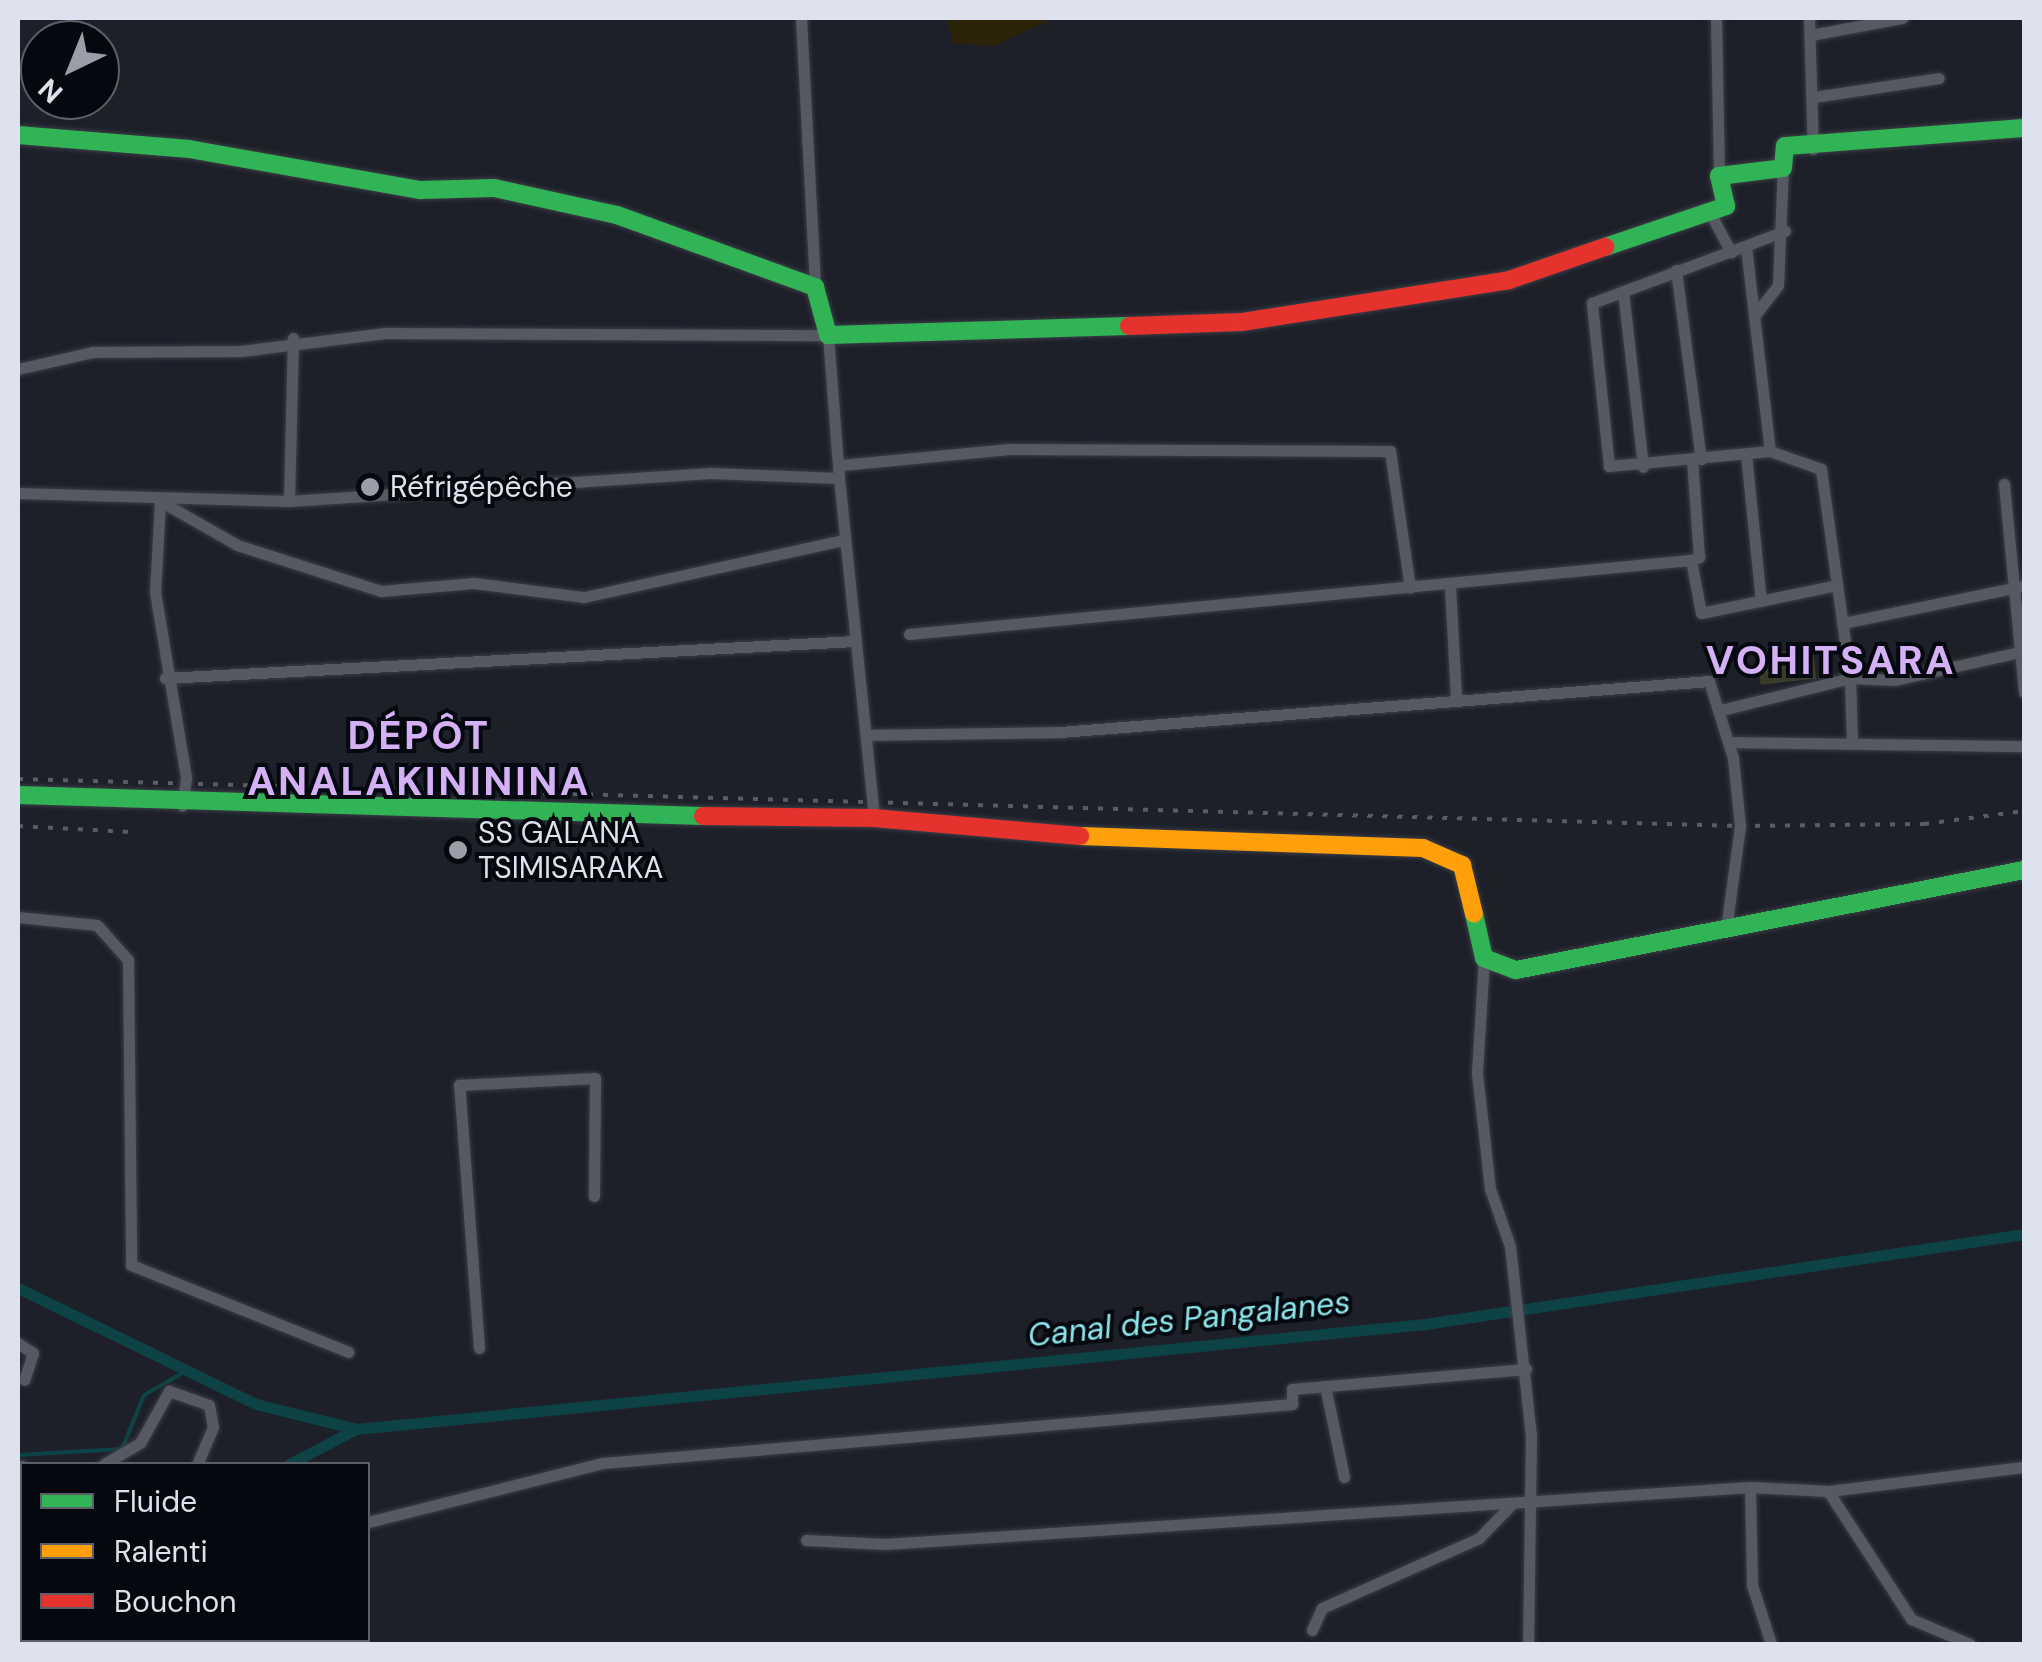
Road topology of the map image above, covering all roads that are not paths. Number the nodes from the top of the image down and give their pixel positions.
1 (800, 18) edge
2 (1716, 18) edge
3 (1809, 18) edge
4 (1902, 18) edge
5 (1811, 35) junction
6 (1939, 78) dead end
7 (1814, 97) junction
8 (2024, 128) edge
9 (18, 134) edge
10 (1813, 149) junction
11 (1783, 168) junction
12 (1719, 176) junction
13 (1710, 211) junction
14 (1784, 230) junction
15 (1746, 247) junction
16 (1731, 252) junction
17 (1676, 270) junction
18 (814, 288) junction
19 (1623, 291) junction
20 (1754, 316) junction
21 (828, 335) junction
22 (294, 338) junction
23 (18, 369) edge
24 (1770, 451) junction
25 (1746, 454) junction
26 (1697, 460) junction
27 (1643, 467) junction
28 (841, 471) junction
29 (2004, 484) dead end
30 (18, 493) edge
31 (160, 501) junction
32 (289, 501) junction
33 (844, 540) junction
34 (1692, 560) junction
35 (1450, 586) junction
36 (1833, 586) junction
37 (1410, 588) junction
38 (2018, 589) edge
39 (1761, 601) junction
40 (1843, 623) junction
41 (910, 634) dead end
42 (855, 641) junction
43 (2019, 652) junction
44 (165, 678) junction
45 (1850, 678) junction
46 (2024, 692) edge
47 (1456, 698) junction
48 (1721, 710) junction
49 (868, 735) junction
50 (1729, 742) junction
51 (1852, 742) junction
52 (2024, 746) edge
53 (18, 795) edge
54 (182, 806) junction
55 (874, 818) junction
56 (2024, 870) edge
57 (18, 917) edge
58 (1726, 930) junction
59 (1484, 958) junction
60 (594, 1196) dead end
61 (18, 1343) edge
62 (479, 1348) dead end
63 (348, 1352) dead end
64 (1526, 1369) junction
65 (24, 1380) dead end
66 (1325, 1386) junction
67 (107, 1462) edge
68 (199, 1462) edge
69 (2024, 1467) edge
70 (1344, 1477) dead end
71 (1750, 1486) junction
72 (1828, 1491) junction
73 (1512, 1504) junction
74 (1529, 1504) junction
75 (370, 1521) edge
76 (806, 1540) dead end
77 (1312, 1630) dead end
78 (1528, 1644) edge
79 (1771, 1644) edge
80 (1970, 1644) edge

1 - 18 street
2 - 12 street
3 - 5 street
4 - 5 street
5 - 7 street
6 - 7 street
7 - 10 street
8 - 10 street
9 - 18 street
10 - 11 street
11 - 12 street
11 - 14 street
12 - 13 street
13 - 16 street
13 - 21 street
14 - 15 street
14 - 20 street
15 - 16 street
15 - 20 street
16 - 17 street
17 - 19 street
17 - 26 street
18 - 21 street
19 - 27 street
19 - 27 street
20 - 24 street
21 - 22 street
21 - 28 street
22 - 23 street
22 - 32 street
24 - 25 street
24 - 36 street
25 - 26 street
25 - 39 street
26 - 27 street
26 - 34 street
28 - 32 street
28 - 33 street
28 - 37 street
29 - 38 street
30 - 31 street
31 - 32 street
31 - 33 street
31 - 44 street
33 - 42 street
34 - 35 street
34 - 39 street
35 - 37 street
35 - 47 street
36 - 39 street
36 - 40 street
37 - 41 street
38 - 40 street
38 - 43 street
40 - 45 street
42 - 44 street
42 - 49 street
43 - 45 street
43 - 46 street
44 - 54 street
45 - 48 street
45 - 51 street
47 - 48 street
47 - 49 street
48 - 50 street
49 - 55 street
50 - 51 street
50 - 58 street
51 - 52 street
53 - 54 street
54 - 55 street
55 - 59 street
56 - 58 street
57 - 63 street
58 - 59 street
59 - 64 street
60 - 62 street
61 - 65 street
64 - 66 street
64 - 74 street
66 - 70 street
66 - 75 street
67 - 68 street
69 - 72 street
71 - 72 street
71 - 74 street
71 - 79 street
72 - 80 street
73 - 74 street
73 - 76 street
73 - 77 street
74 - 78 street

